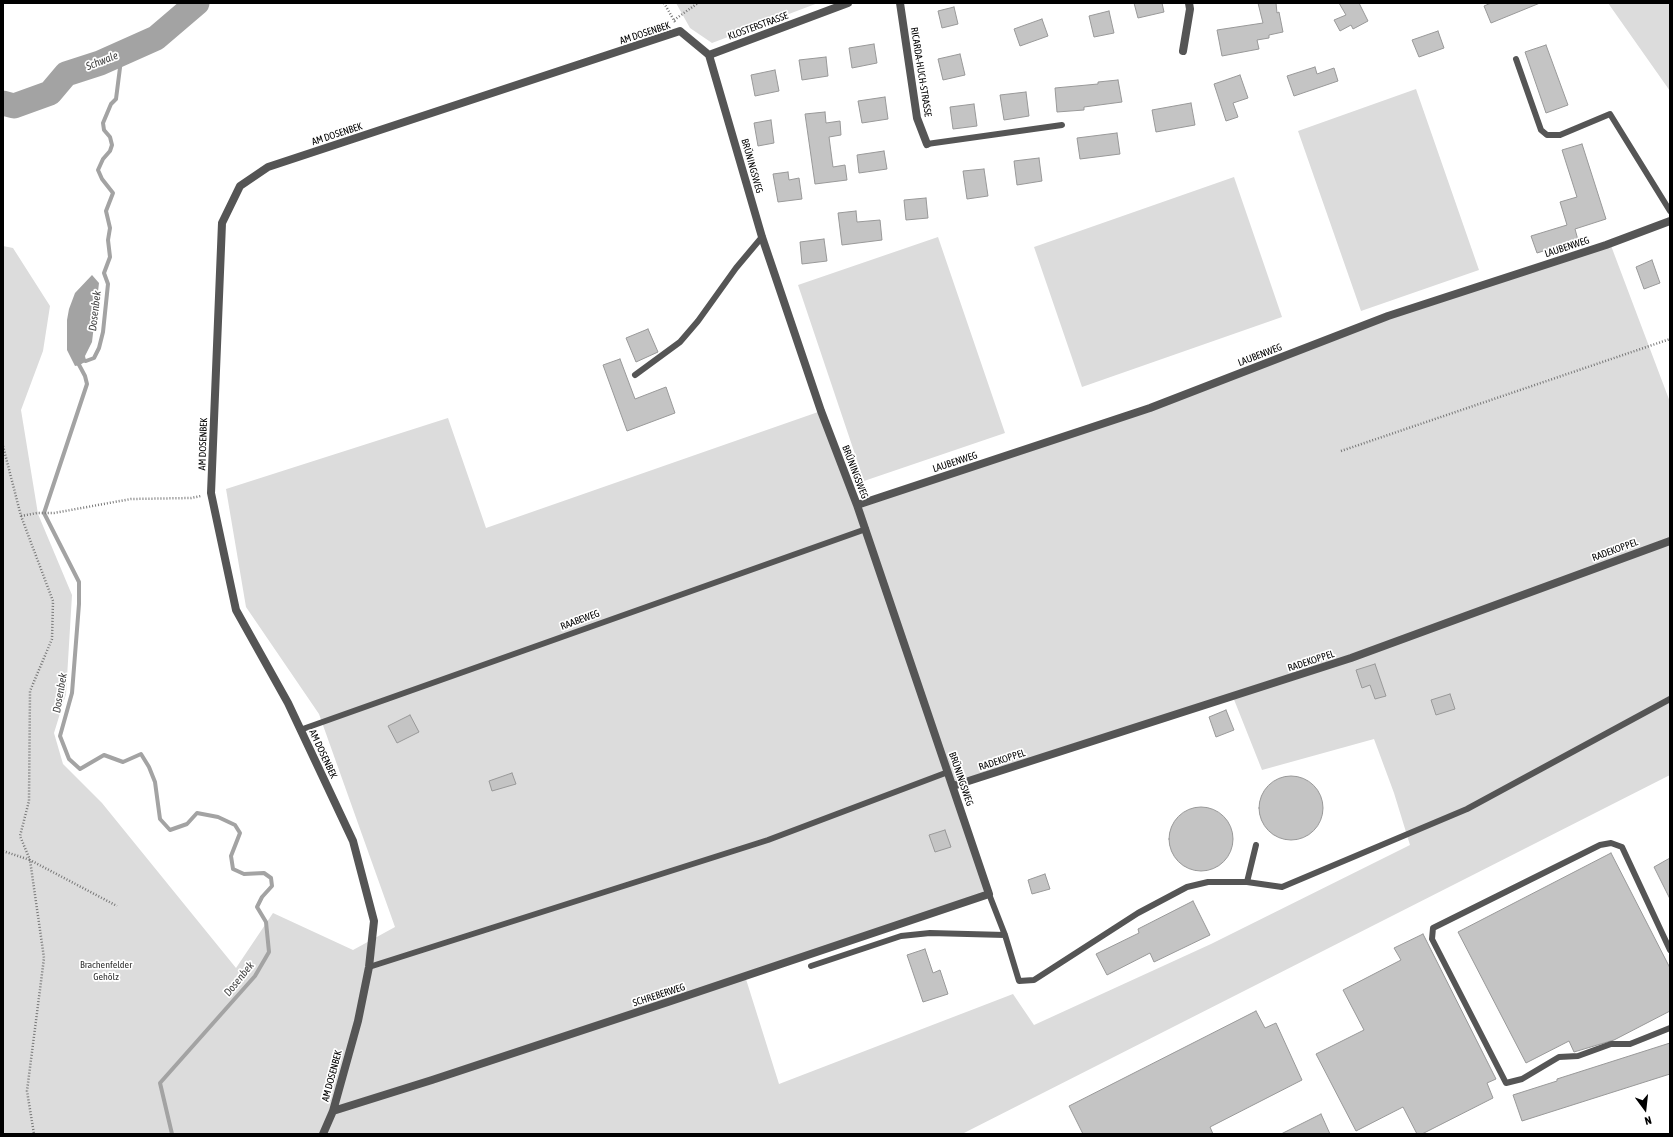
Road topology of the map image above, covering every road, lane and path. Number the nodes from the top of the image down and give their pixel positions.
1 (664, 3) edge
2 (698, 3) edge
3 (848, 3) edge
4 (900, 3) edge
5 (1188, 3) edge
6 (674, 20) junction
7 (680, 31) junction
8 (1183, 51) dead end
9 (709, 55) junction
10 (1516, 58) dead end
11 (1062, 124) dead end
12 (927, 144) joint
13 (1670, 211) edge
14 (1670, 221) edge
15 (762, 237) junction
16 (1670, 339) edge
17 (635, 375) dead end
18 (3, 446) edge
19 (1341, 451) dead end
20 (211, 493) junction
21 (858, 505) junction
22 (21, 516) junction
23 (866, 529) junction
24 (1670, 541) edge
25 (1670, 699) edge
26 (300, 730) junction
27 (948, 772) junction
28 (953, 786) junction
29 (1256, 845) dead end
30 (3, 851) edge
31 (30, 860) junction
32 (1247, 882) junction
33 (989, 894) junction
34 (117, 906) dead end
35 (1005, 935) junction
36 (1670, 950) edge
37 (811, 966) dead end
38 (370, 967) junction
39 (1670, 1028) edge
40 (333, 1111) junction
41 (34, 1134) edge
42 (323, 1134) edge

1 - 6 path
2 - 6 path
3 - 9 street, KLOSTERSTRASSE
4 - 12 street, RICARDA-HUCH-STRASSE
5 - 8 street
6 - 7 path
7 - 9 street
7 - 20 street, AM DOSENBEK
9 - 15 street, BRÜNINGSWEG
10 - 13 lane
11 - 12 lane
14 - 21 street, LAUBENWEG
15 - 17 lane
15 - 21 street, BRÜNINGSWEG
16 - 19 path
18 - 22 path
20 - 22 path
20 - 26 street, AM DOSENBEK
21 - 23 street, BRÜNINGSWEG
22 - 31 path
23 - 26 lane, RAABEWEG
23 - 27 street, BRÜNINGSWEG
24 - 28 street, RADEKOPPEL
25 - 32 lane
26 - 38 street, AM DOSENBEK
27 - 28 street, BRÜNINGSWEG
27 - 38 lane
28 - 33 street, BRÜNINGSWEG
29 - 32 lane
30 - 31 path
31 - 34 path
31 - 41 path
32 - 35 lane
33 - 35 lane
33 - 40 street, SCHREBERWEG
35 - 37 lane
36 - 39 lane
38 - 40 street, AM DOSENBEK
40 - 42 street, AM DOSENBEK

